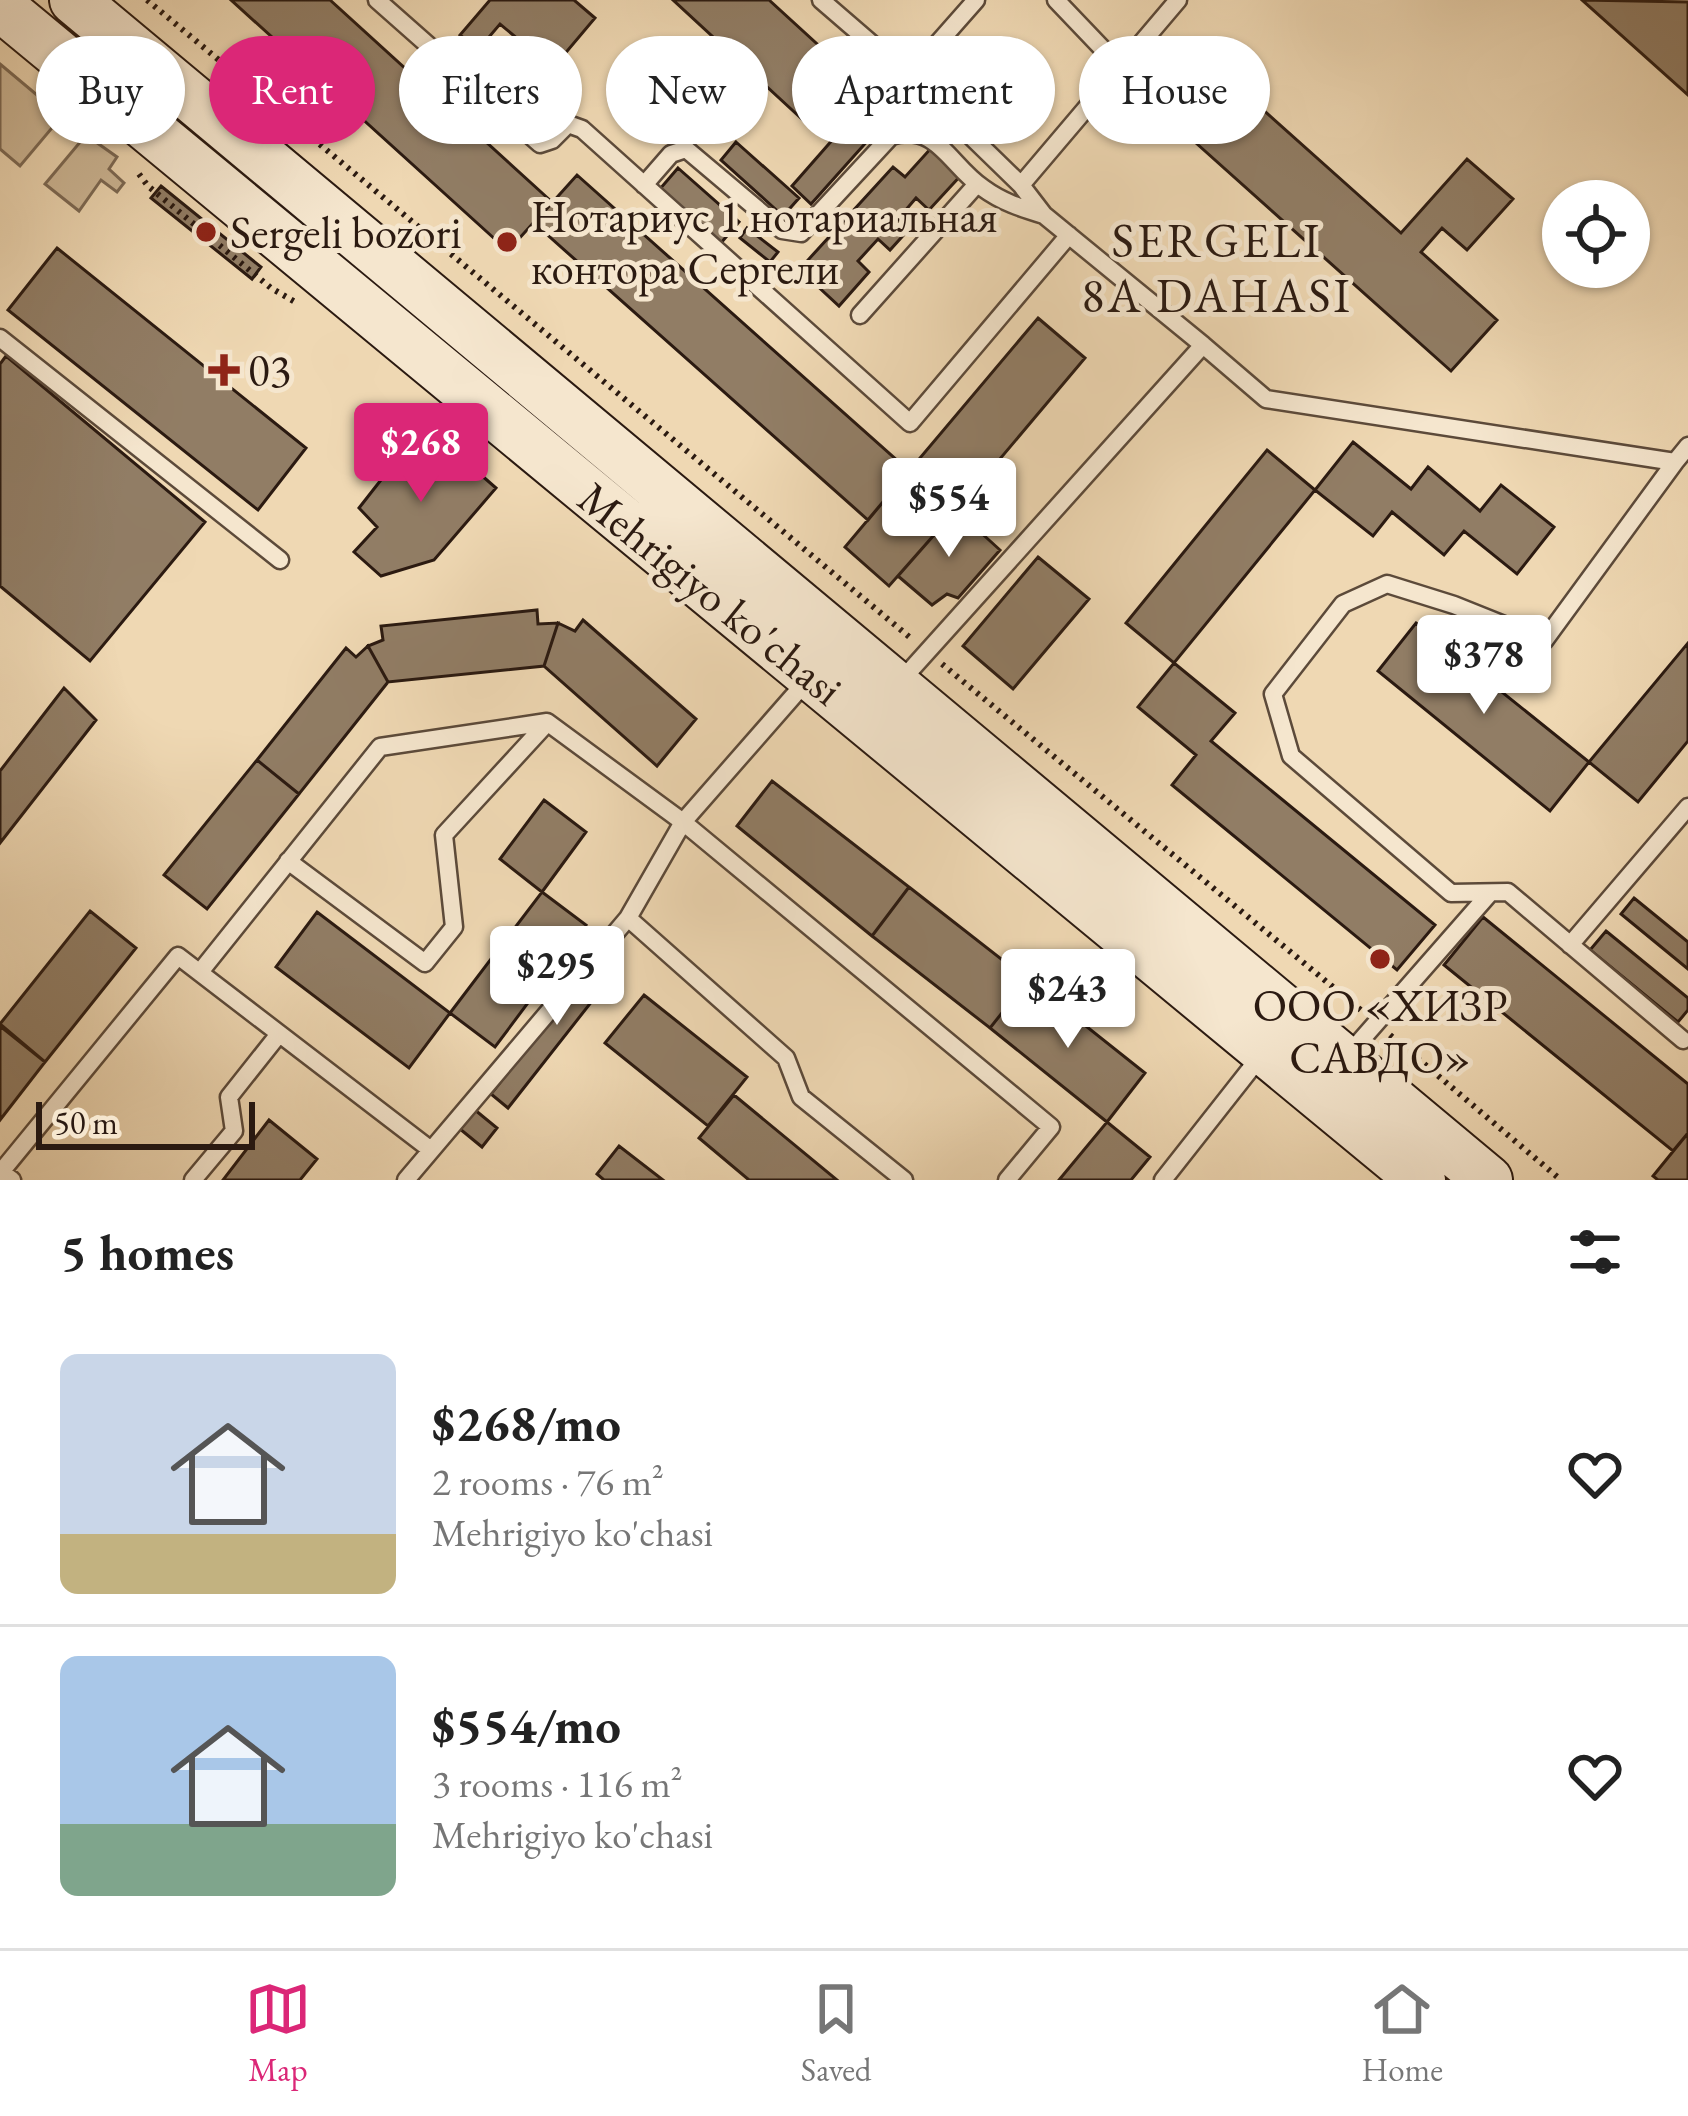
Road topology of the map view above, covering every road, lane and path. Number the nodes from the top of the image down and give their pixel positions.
1 (74, 0) edge
2 (147, 0) edge
3 (377, 0) edge
4 (821, 0) edge
5 (976, 0) edge
6 (1056, 0) edge
7 (1178, 0) edge
8 (0, 6) edge
9 (863, 36) edge
10 (944, 36) edge
11 (1090, 36) edge
12 (1146, 36) edge
13 (1079, 115) edge
14 (979, 144) edge
15 (644, 184) junction
16 (977, 184) junction
17 (1021, 185) junction
18 (1043, 214) junction
19 (1069, 236) junction
20 (860, 315) dead end
21 (0, 338) edge
22 (1203, 345) junction
23 (1688, 446) edge
24 (1675, 462) junction
25 (280, 560) dead end
26 (826, 658) junction
27 (896, 686) junction
28 (548, 722) junction
29 (1688, 807) edge
30 (683, 822) junction
31 (288, 862) junction
32 (1490, 893) junction
33 (628, 918) junction
34 (1570, 945) junction
35 (200, 972) junction
36 (1376, 1023) junction
37 (279, 1034) junction
38 (1278, 1034) junction
39 (1683, 1040) dead end
40 (1344, 1060) junction
41 (431, 1150) junction
42 (12, 1180) edge
43 (193, 1180) edge
44 (406, 1180) edge
45 (904, 1180) edge
46 (1006, 1180) edge
47 (1163, 1180) edge
48 (1421, 1180) edge
49 (1488, 1180) edge
50 (1561, 1180) edge

1 - 26 main road, Mehrigiyo ko'chasi
2 - 27 path
3 - 15 lane
4 - 9 lane
5 - 10 lane
6 - 11 lane
7 - 12 lane
8 - 26 main road, Mehrigiyo ko'chasi
13 - 17 lane
14 - 17 lane
15 - 16 lane
15 - 19 lane
16 - 18 lane
16 - 20 lane
17 - 18 lane
18 - 19 lane
19 - 22 lane
21 - 25 lane
22 - 24 lane
22 - 27 lane
23 - 24 lane
24 - 32 lane
26 - 27 main road, Mehrigiyo ko'chasi
26 - 30 lane
27 - 36 path
27 - 38 main road, Mehrigiyo ko'chasi
28 - 30 lane
28 - 31 lane
28 - 31 lane
29 - 34 lane
30 - 33 lane
30 - 46 lane
31 - 35 lane
32 - 34 lane
32 - 36 lane
33 - 41 lane
33 - 45 lane
34 - 39 lane
35 - 37 lane
35 - 42 lane
36 - 40 lane
36 - 50 path
37 - 41 lane
37 - 43 lane
38 - 40 main road, Mehrigiyo ko'chasi
38 - 47 lane
38 - 48 main road, Mehrigiyo ko'chasi
40 - 49 main road, Mehrigiyo ko'chasi
41 - 44 lane

